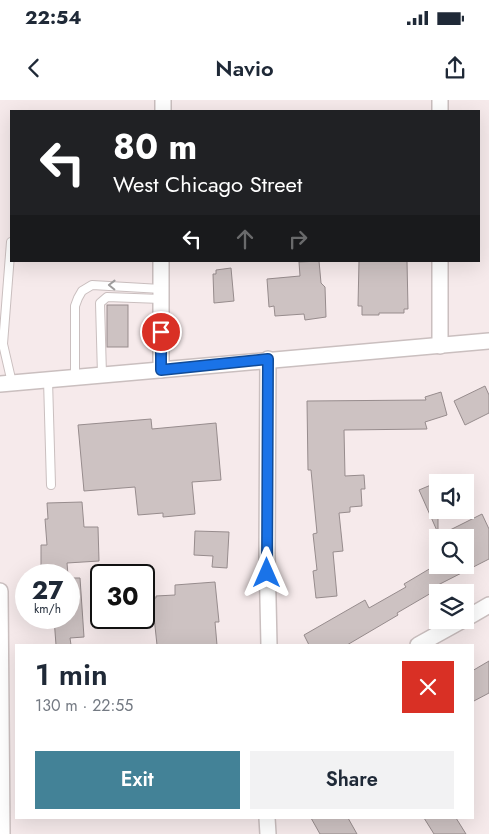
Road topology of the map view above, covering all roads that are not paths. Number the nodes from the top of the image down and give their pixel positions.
1 (10, 253) edge
2 (161, 262) edge
3 (440, 262) edge
4 (161, 294) junction
5 (489, 341) edge
6 (2, 344) edge
7 (440, 346) junction
8 (268, 359) junction
9 (161, 370) junction
10 (102, 375) junction
11 (75, 377) junction
12 (48, 380) junction
13 (6, 384) edge
14 (51, 485) dead end
15 (0, 591) edge
16 (489, 605) edge
17 (474, 613) edge
18 (446, 629) edge
19 (269, 644) edge
20 (420, 644) edge
21 (6, 778) edge
22 (268, 819) edge
23 (2, 834) edge
24 (268, 834) edge

1 - 6 lane
2 - 4 street
3 - 7 street
4 - 9 street
4 - 10 lane
4 -> 11 lane
5 - 7 street
6 - 13 lane
7 - 8 street
8 - 9 street
8 - 19 street
9 - 10 street
10 - 11 street
11 - 12 street
12 - 13 street
12 - 14 lane
15 - 21 street
16 - 17 street
18 - 20 street
21 - 23 street
22 - 24 street

